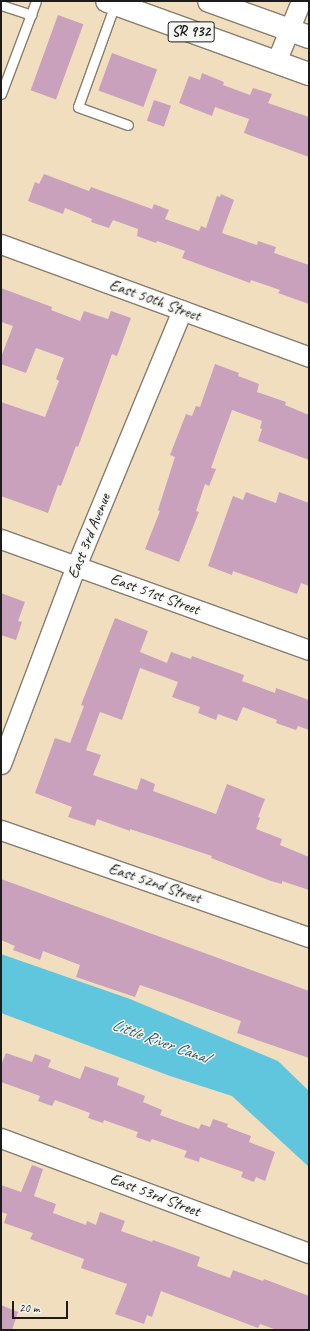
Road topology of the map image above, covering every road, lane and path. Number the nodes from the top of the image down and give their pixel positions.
1 (36, 1) edge
2 (209, 1) edge
3 (301, 1) edge
4 (111, 2) edge
5 (1, 5) edge
6 (30, 15) junction
7 (299, 34) edge
8 (276, 62) junction
9 (309, 74) edge
10 (1, 94) edge
11 (128, 125) dead end
12 (1, 244) edge
13 (182, 310) junction
14 (309, 357) edge
15 (1, 539) edge
16 (76, 566) junction
17 (309, 650) edge
18 (1, 764) edge
19 (1, 830) edge
20 (309, 937) edge
21 (1, 1138) edge
22 (309, 1253) edge

1 - 6 lane
2 - 7 main road, SR 932
3 - 7 street
4 - 8 main road, SR 932
4 - 11 lane
5 - 6 lane
6 - 10 lane
7 - 8 street
8 - 9 main road, SR 932
12 - 13 street, East 50th Street
13 - 14 street, East 50th Street
13 - 16 street, East 3rd Avenue
15 - 16 street, East 51st Street
16 - 17 street, East 51st Street
16 - 18 street, East 3rd Avenue
19 - 20 street, East 52nd Street
21 - 22 street, East 53rd Street

